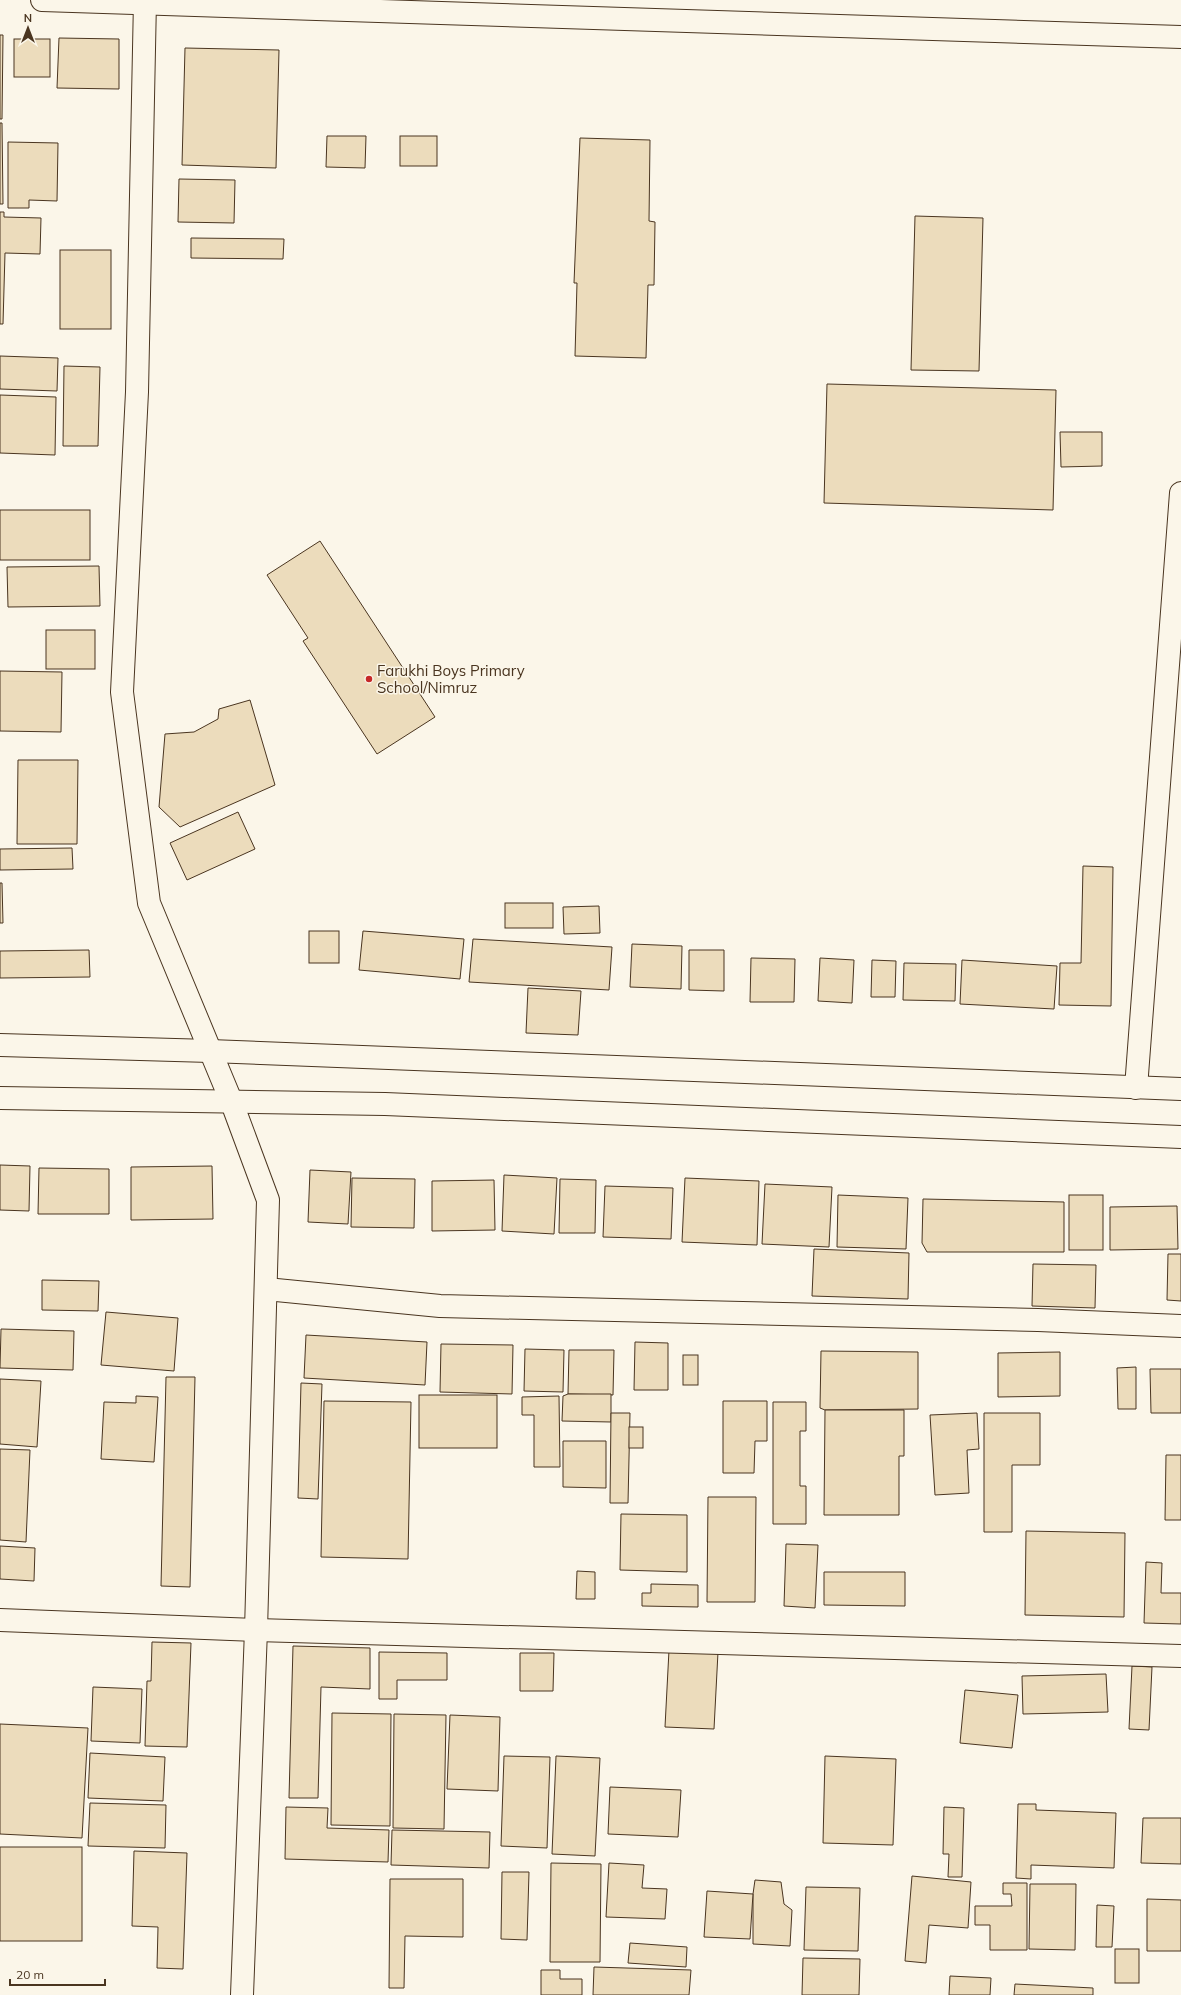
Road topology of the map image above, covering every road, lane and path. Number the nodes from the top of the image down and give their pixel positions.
1 (42, 0) edge
2 (145, 2) edge
3 (1181, 37) edge
4 (1181, 493) edge
5 (0, 1046) edge
6 (210, 1051) junction
7 (1136, 1088) junction
8 (1181, 1089) edge
9 (0, 1098) edge
10 (232, 1103) junction
11 (1181, 1137) edge
12 (266, 1289) junction
13 (1181, 1326) edge
14 (0, 1620) edge
15 (256, 1630) junction
16 (1181, 1656) edge
17 (242, 1995) edge

1 - 2 street
2 - 3 street
2 - 6 street
4 - 7 street
5 - 6 street
6 - 7 street
6 - 10 street
7 - 8 street
9 - 10 street
10 - 11 street
10 - 12 street
12 - 13 street
12 - 15 street
14 - 15 street
15 - 16 street
15 - 17 street

